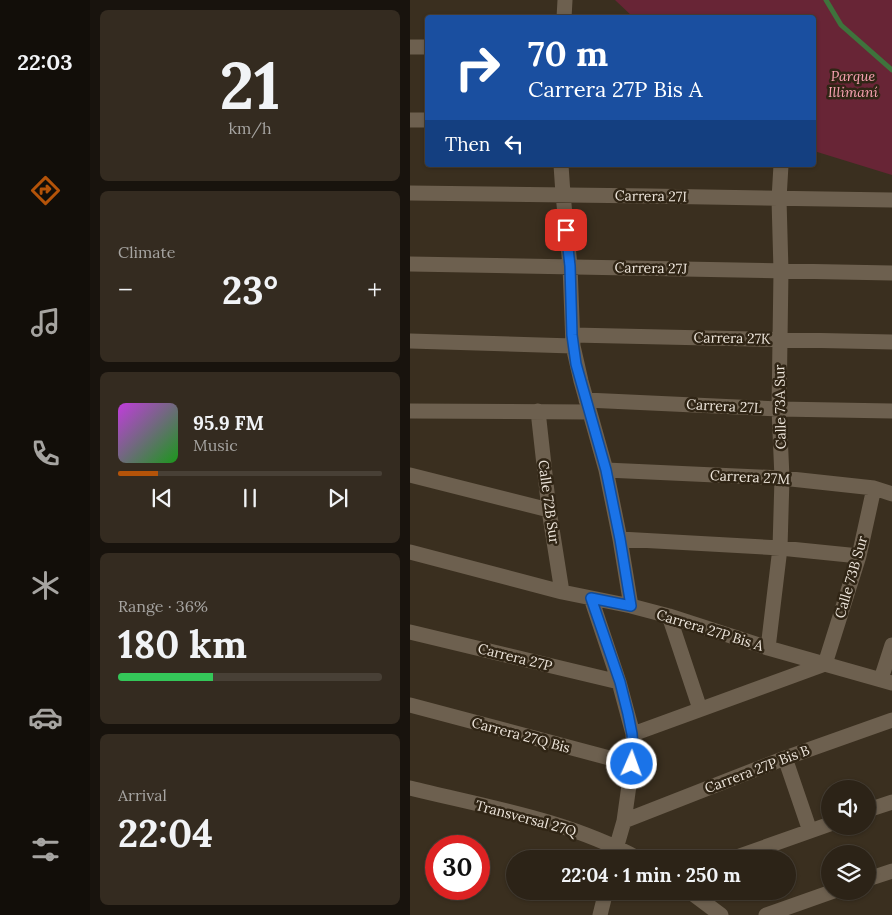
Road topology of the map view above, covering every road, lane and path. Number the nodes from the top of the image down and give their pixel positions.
1 (565, 0) edge
2 (564, 15) edge
3 (410, 47) edge
4 (425, 47) edge
5 (410, 120) edge
6 (425, 120) edge
7 (562, 167) edge
8 (781, 167) edge
9 (410, 193) edge
10 (563, 194) junction
11 (780, 198) junction
12 (892, 200) edge
13 (410, 264) edge
14 (570, 266) junction
15 (781, 270) junction
16 (892, 274) edge
17 (780, 338) junction
18 (573, 340) junction
19 (410, 341) edge
20 (892, 342) edge
21 (588, 406) junction
22 (779, 409) junction
23 (410, 411) edge
24 (892, 411) edge
25 (538, 412) junction
26 (606, 470) junction
27 (410, 476) edge
28 (782, 478) junction
29 (874, 488) junction
30 (892, 494) edge
31 (550, 510) junction
32 (620, 539) junction
33 (780, 548) junction
34 (410, 552) edge
35 (859, 556) junction
36 (562, 592) junction
37 (591, 598) junction
38 (631, 606) junction
39 (669, 616) junction
40 (410, 632) edge
41 (892, 645) edge
42 (768, 648) junction
43 (825, 664) junction
44 (887, 681) edge
45 (620, 682) junction
46 (410, 706) edge
47 (700, 709) junction
48 (892, 720) edge
49 (632, 734) junction
50 (785, 758) junction
51 (632, 764) junction
52 (410, 788) edge
53 (892, 802) edge
54 (876, 807) edge
55 (624, 821) junction
56 (821, 827) edge
57 (810, 831) junction
58 (610, 850) edge
59 (616, 850) edge
60 (756, 850) edge
61 (892, 871) edge
62 (876, 876) edge
63 (821, 896) edge
64 (604, 900) edge
65 (701, 900) edge
66 (600, 915) edge
67 (721, 915) edge
68 (766, 915) edge

1 - 2 street
3 - 4 street
5 - 6 street
7 - 10 street
8 - 11 street, Calle 73A Sur
9 - 10 street, Carrera 27I
10 - 11 street, Carrera 27I
10 - 14 street
11 - 12 street, Carrera 27I
11 - 15 street, Calle 73A Sur
13 - 14 street, Carrera 27J
14 - 15 street, Carrera 27J
14 - 18 street
15 - 16 street, Carrera 27J
15 - 17 street, Calle 73A Sur
17 - 18 street, Carrera 27K
17 - 20 street, Carrera 27K
17 - 22 street, Calle 73A Sur
18 - 19 street, Carrera 27K
18 - 21 street
21 - 22 street, Carrera 27L
21 - 25 street, Carrera 27L
21 - 26 street
22 - 24 street, Carrera 27L
22 - 28 street, Calle 73A Sur
23 - 25 street, Carrera 27L
25 - 31 street, Calle 72B Sur
26 - 28 street, Carrera 27M
26 - 32 street
27 - 31 street
28 - 29 street, Carrera 27M
28 - 33 street, Calle 73A Sur
29 - 30 street, Carrera 27M
29 - 35 street, Calle 73B Sur
31 - 36 street, Calle 72B Sur
32 - 33 street
32 - 38 street
33 - 35 street
33 - 42 street, Calle 73A Sur
34 - 36 street, Carrera 27P Bis A
35 - 43 street, Calle 73B Sur
36 - 37 street, Carrera 27P Bis A
37 - 38 street, Carrera 27P Bis A
37 - 45 street
38 - 39 street, Carrera 27P Bis A
39 - 42 street, Carrera 27P Bis A
39 - 47 street
40 - 45 street, Carrera 27P
41 - 44 street
42 - 43 street, Carrera 27P Bis A
43 - 44 street, Carrera 27P Bis A
43 - 47 street
45 - 49 street
46 - 51 street, Carrera 27Q Bis
47 - 49 street
48 - 50 street, Carrera 27P Bis B
49 - 51 street
50 - 55 street, Carrera 27P Bis B
50 - 57 street
51 - 55 street
52 - 58 street, Transversal 27Q
53 - 54 street
55 - 59 street
56 - 57 street
57 - 60 street
61 - 62 street
63 - 68 street
64 - 66 street
65 - 67 street

